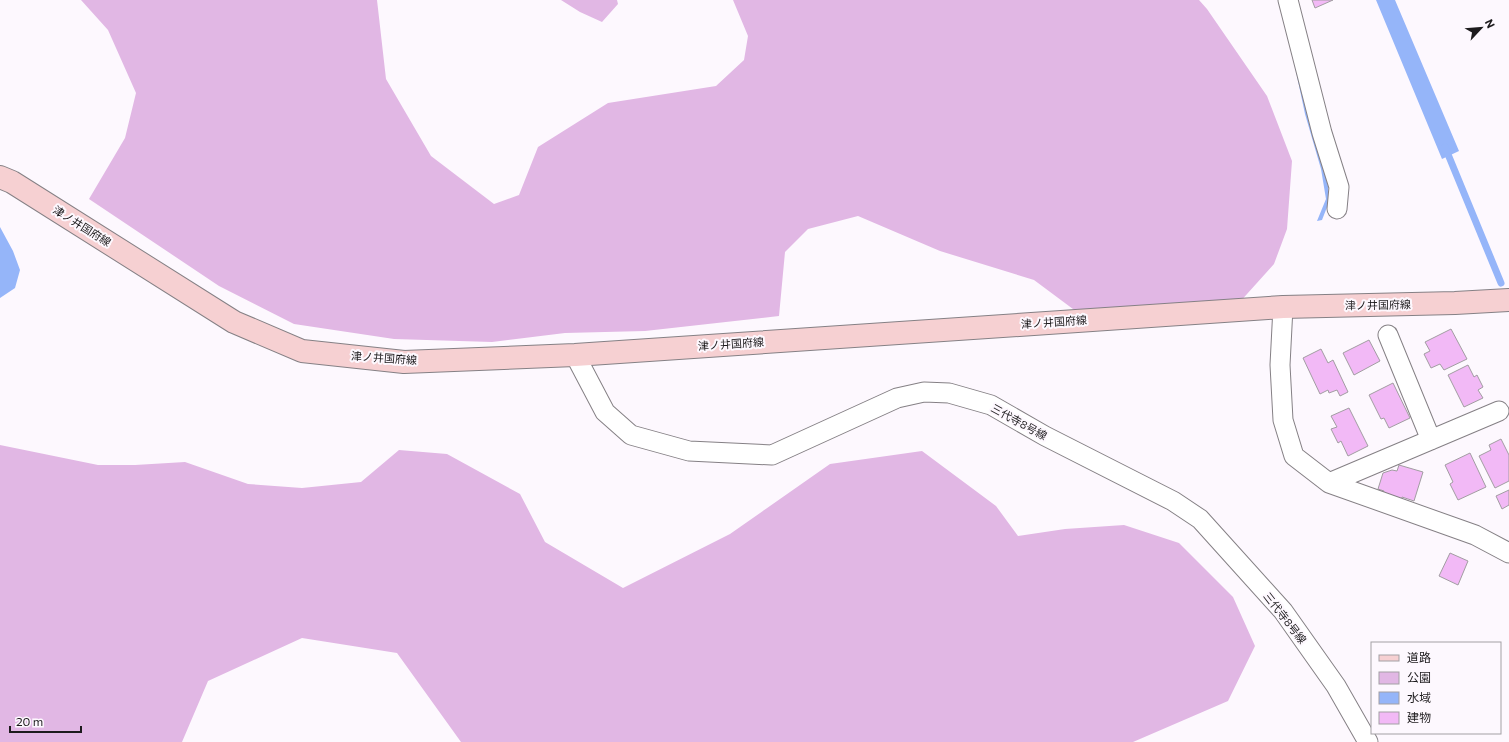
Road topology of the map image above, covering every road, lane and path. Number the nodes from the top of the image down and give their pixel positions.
1 (1288, 0) edge
2 (0, 177) edge
3 (1337, 209) dead end
4 (1509, 300) edge
5 (1282, 307) junction
6 (1388, 335) dead end
7 (575, 355) junction
8 (1499, 411) dead end
9 (1432, 440) junction
10 (1330, 483) junction
11 (1509, 553) edge
12 (1368, 742) edge

1 - 3 street
2 - 7 main road, 津ノ井国府線
4 - 5 main road, 津ノ井国府線
5 - 7 main road, 津ノ井国府線
5 - 10 street
6 - 9 street
7 - 12 street, 三代寺8号線
8 - 9 street
9 - 10 street
10 - 11 street

